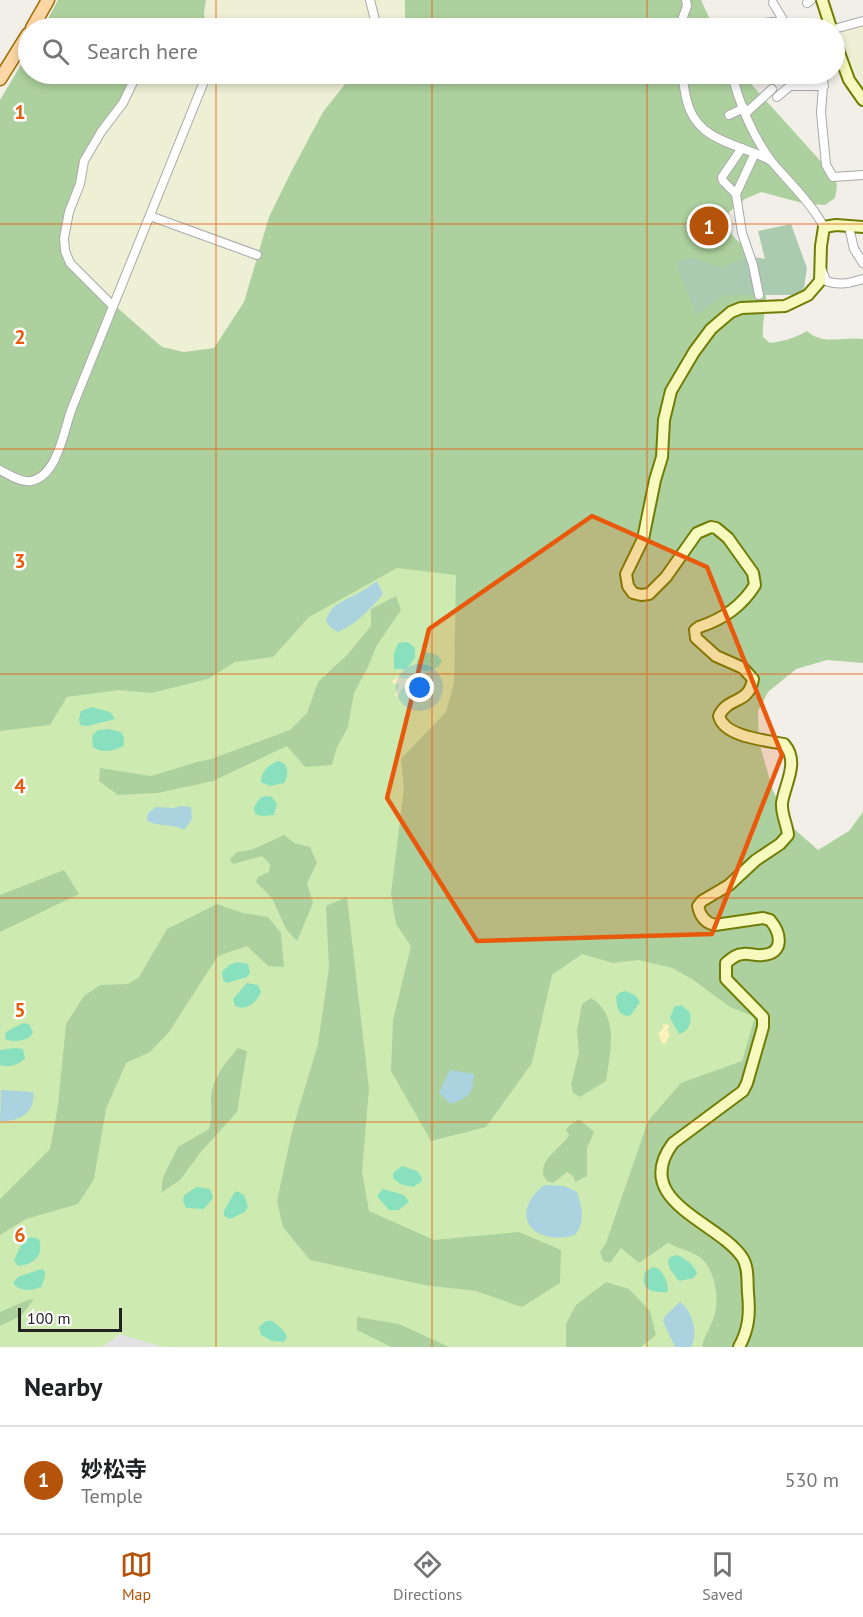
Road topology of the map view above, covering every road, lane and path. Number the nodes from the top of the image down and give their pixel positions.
1 (48, 0) edge
2 (370, 0) edge
3 (686, 0) edge
4 (822, 0) edge
5 (774, 3) dead end
6 (38, 18) edge
7 (374, 18) edge
8 (683, 18) edge
9 (782, 18) edge
10 (829, 18) edge
11 (863, 21) edge
12 (845, 26) edge
13 (18, 50) edge
14 (845, 69) edge
15 (0, 79) edge
16 (132, 84) edge
17 (203, 84) edge
18 (684, 84) edge
19 (734, 84) edge
20 (824, 86) joint
21 (863, 100) edge
22 (745, 110) junction
23 (729, 115) dead end
24 (742, 148) junction
25 (755, 153) junction
26 (773, 162) junction
27 (863, 175) edge
28 (736, 194) junction
29 (150, 216) junction
30 (824, 227) junction
31 (849, 227) junction
32 (863, 227) edge
33 (257, 255) dead end
34 (863, 263) edge
35 (820, 266) junction
36 (863, 279) edge
37 (759, 295) dead end
38 (113, 306) junction
39 (0, 470) edge
40 (739, 1347) edge

1 - 6 main road
2 - 7 street
3 - 8 street
4 - 10 street
5 - 9 street
11 - 12 street
13 - 15 main road
14 - 21 street
16 - 38 street
17 - 29 street
18 - 24 street
19 - 22 street
20 - 22 street
20 - 27 street
22 - 23 street
22 - 26 street
24 - 25 street
24 - 28 street
25 - 26 street
25 - 28 street
26 - 30 street
28 - 37 street
29 - 33 street
29 - 38 street
30 - 31 street
30 - 35 street
31 - 32 street
31 - 34 street
35 - 36 street
35 - 40 street
38 - 39 street

